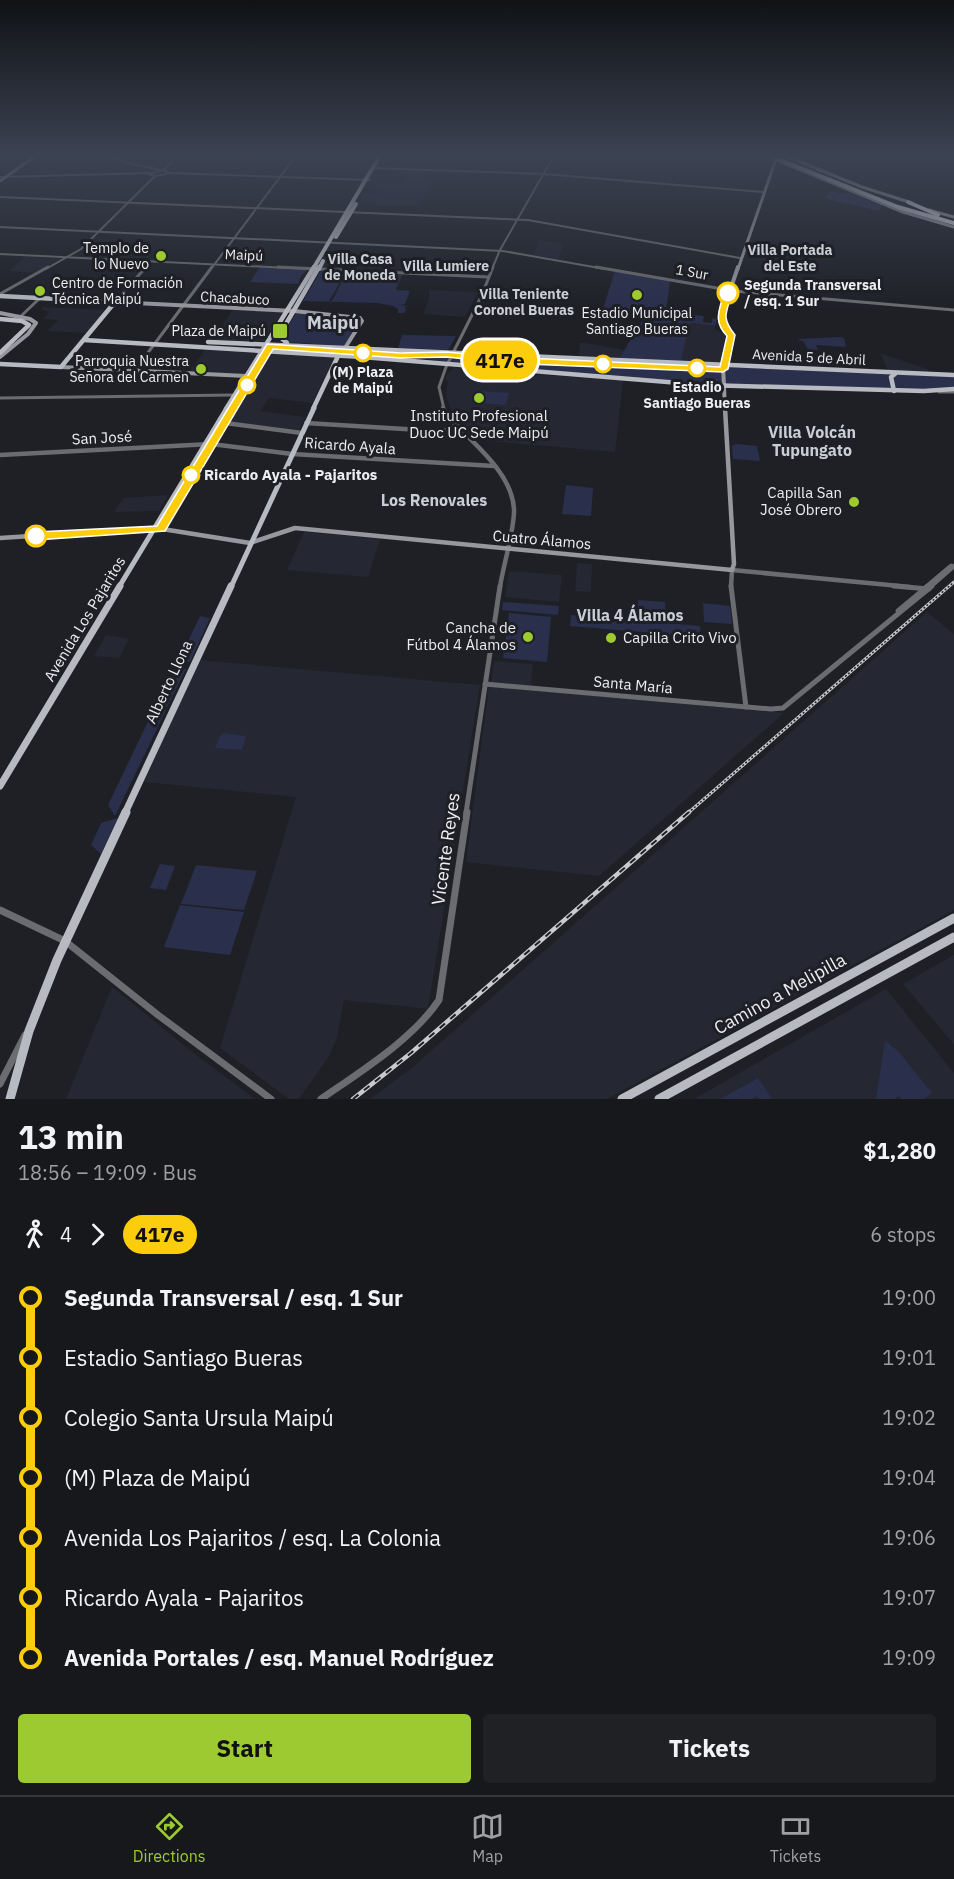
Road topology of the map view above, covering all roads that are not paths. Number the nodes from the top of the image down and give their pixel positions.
1 (123, 208) edge
2 (241, 208) edge
3 (351, 208) edge
4 (524, 208) edge
5 (757, 208) edge
6 (902, 208) edge
7 (916, 208) edge
8 (923, 208) edge
9 (923, 208) edge
10 (256, 209) junction
11 (896, 209) joint
12 (349, 212) junction
13 (938, 215) junction
14 (518, 219) junction
15 (945, 221) junction
16 (954, 221) edge
17 (0, 227) edge
18 (99, 232) junction
19 (234, 238) junction
20 (330, 243) junction
21 (500, 251) junction
22 (2, 256) edge
23 (68, 258) junction
24 (740, 258) junction
25 (150, 262) junction
26 (214, 264) junction
27 (315, 269) junction
28 (488, 277) junction
29 (730, 290) junction
30 (0, 295) edge
31 (39, 298) junction
32 (115, 302) junction
33 (184, 306) junction
34 (286, 310) junction
35 (954, 310) edge
36 (294, 311) junction
37 (0, 313) edge
38 (20, 316) junction
39 (361, 318) joint
40 (0, 319) edge
41 (23, 336) junction
42 (86, 338) junction
43 (157, 342) junction
44 (293, 345) junction
45 (265, 348) junction
46 (342, 348) junction
47 (453, 353) junction
48 (0, 355) edge
49 (338, 355) junction
50 (0, 364) edge
51 (447, 364) junction
52 (723, 365) junction
53 (61, 367) junction
54 (135, 370) junction
55 (899, 373) junction
56 (954, 375) edge
57 (246, 376) junction
58 (892, 383) junction
59 (724, 386) junction
60 (894, 391) junction
61 (908, 391) junction
62 (954, 391) edge
63 (234, 395) junction
64 (0, 398) edge
65 (220, 419) junction
66 (306, 423) junction
67 (457, 429) junction
68 (302, 433) junction
69 (205, 444) junction
70 (292, 454) junction
71 (0, 455) edge
72 (494, 466) junction
73 (156, 528) junction
74 (0, 538) edge
75 (250, 543) junction
76 (505, 548) junction
77 (954, 566) edge
78 (732, 570) junction
79 (927, 588) junction
80 (485, 684) junction
81 (746, 707) junction
82 (0, 786) edge
83 (0, 910) edge
84 (954, 918) edge
85 (954, 937) edge
86 (65, 941) junction
87 (29, 1031) junction
88 (0, 1083) edge
89 (10, 1099) edge
90 (271, 1099) edge
91 (321, 1099) edge
92 (622, 1099) edge
93 (659, 1099) edge

1 - 18 street
2 - 10 street
3 - 12 main road, Avenida Los Pajaritos
4 - 14 street, Vicente Reyes
5 - 24 main road
6 - 15 highway
7 - 13 highway
8 - 13 highway
9 - 16 main road
10 - 12 street
10 - 19 street
11 - 15 highway
11 - 16 main road
12 - 14 street
12 - 20 main road, Avenida Los Pajaritos
13 - 16 highway
14 - 21 street, Vicente Reyes
14 - 24 street
15 - 16 highway
17 - 18 street, 1 Sur
18 - 19 street, 1 Sur
18 - 23 street
19 - 20 street, 1 Sur
19 - 26 street
20 - 21 street, 1 Sur
20 - 27 main road, Avenida Los Pajaritos
21 - 28 street, Vicente Reyes
21 - 29 street, 1 Sur
22 - 23 street, Maipú
23 - 25 street, Maipú
23 - 30 street
24 - 29 main road
25 - 26 street, Maipú
25 - 32 street
26 - 27 street, Maipú
26 - 33 street
27 - 28 street, Maipú
27 - 34 main road, Avenida Los Pajaritos
27 - 36 main road, Avenida Los Pajaritos
28 - 47 street, Vicente Reyes
29 - 35 street, 1 Sur
29 - 52 main road
30 - 31 main road, Chacabuco
31 - 32 main road, Chacabuco
31 - 38 street
32 - 33 main road, Chacabuco
32 - 42 main road
33 - 34 main road, Chacabuco
33 - 43 street
34 - 36 main road, Chacabuco
34 - 45 main road, Avenida Los Pajaritos
36 - 39 main road, Chacabuco
36 - 44 main road, Avenida Los Pajaritos
37 - 38 main road
38 - 41 main road
39 - 46 main road, Alberto Llona
40 - 41 main road
41 - 48 main road
42 - 43 main road, Avenida 5 de Abril
42 - 53 main road
43 - 45 main road, Avenida 5 de Abril
43 - 54 street
44 - 45 main road, Avenida 5 de Abril
44 - 46 main road, Avenida 5 de Abril
45 - 49 main road
45 - 57 main road, Avenida Los Pajaritos
46 - 47 main road, Avenida 5 de Abril
46 - 49 main road, Alberto Llona
47 - 51 street, Vicente Reyes
47 - 52 main road, Avenida 5 de Abril
49 - 51 main road
49 - 66 main road, Alberto Llona
50 - 53 main road
51 - 59 main road
51 - 67 street, Vicente Reyes
52 - 55 main road, Avenida 5 de Abril
52 - 59 main road
53 - 54 main road
54 - 57 main road
55 - 56 main road, Avenida 5 de Abril
55 - 58 main road
57 - 63 main road, Avenida Los Pajaritos
58 - 60 main road
58 - 61 main road
59 - 60 main road
59 - 78 main road
60 - 61 main road
61 - 62 main road
63 - 64 street
63 - 65 main road, Avenida Los Pajaritos
65 - 68 street
65 - 69 main road, Avenida Los Pajaritos
66 - 67 street
66 - 68 main road, Alberto Llona
67 - 72 street, Vicente Reyes
68 - 70 main road, Alberto Llona
69 - 70 street, Ricardo Ayala
69 - 71 street, San José
69 - 73 main road, Avenida Los Pajaritos
70 - 72 street, Ricardo Ayala
70 - 75 main road, Alberto Llona
72 - 76 street, Vicente Reyes
73 - 74 main road, Cuatro Álamos
73 - 75 main road, Cuatro Álamos
73 - 82 main road, Avenida Los Pajaritos
75 - 76 main road, Cuatro Álamos
75 - 86 main road, Alberto Llona
76 - 78 main road, Cuatro Álamos
76 - 80 street, Vicente Reyes
77 - 79 street
78 - 79 street, Cuatro Álamos
78 - 81 street
79 - 81 street, Santa María
80 - 81 street, Santa María
80 - 91 street, Vicente Reyes
83 - 86 street
84 - 92 main road, Camino a Melipilla
85 - 93 main road, Camino a Melipilla
86 - 87 main road, Alberto Llona
86 - 90 street
87 - 88 street, Alberto Llona
87 - 89 main road, Alberto Llona

